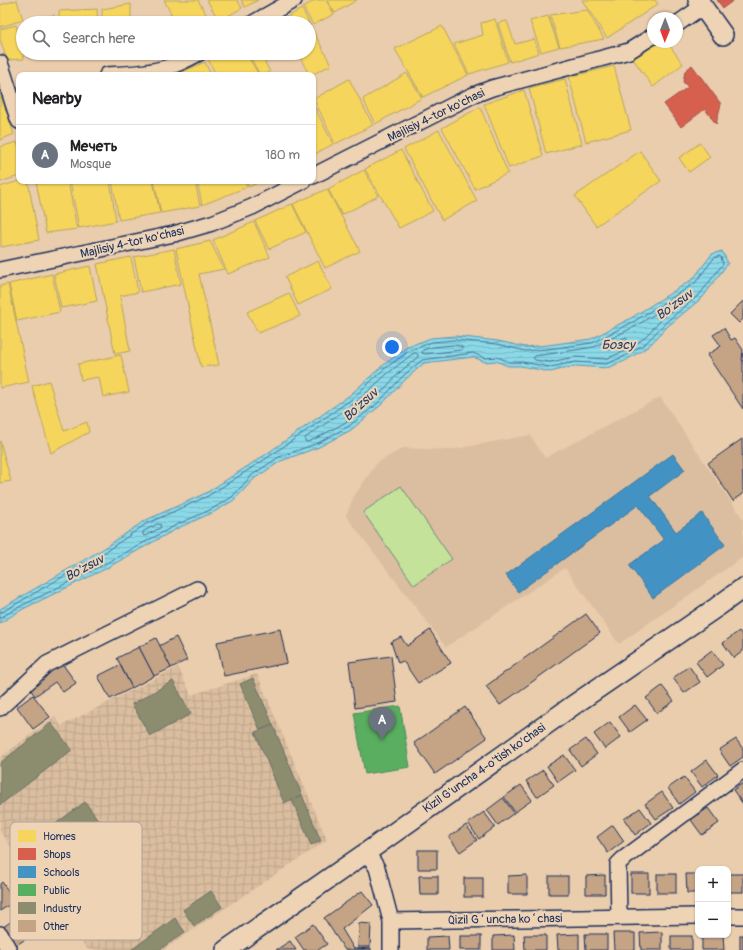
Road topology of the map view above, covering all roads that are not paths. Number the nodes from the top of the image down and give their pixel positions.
1 (294, 0) edge
2 (700, 3) edge
3 (265, 16) edge
4 (683, 19) edge
5 (723, 34) dead end
6 (647, 40) edge
7 (185, 60) edge
8 (0, 63) edge
9 (141, 72) edge
10 (8, 79) edge
11 (16, 113) edge
12 (316, 174) edge
13 (297, 184) edge
14 (0, 270) edge
15 (743, 588) edge
16 (197, 589) dead end
17 (0, 708) edge
18 (743, 770) edge
19 (367, 852) junction
20 (695, 916) edge
21 (731, 916) edge
22 (743, 916) edge
23 (619, 917) junction
24 (391, 921) junction
25 (0, 934) edge
26 (9, 950) edge
27 (226, 950) edge
28 (391, 950) edge

1 - 3 street
2 - 4 street
2 - 5 street
6 - 12 street, Majlisiy 4-tor ko'chasi
7 - 9 street
8 - 10 street
10 - 11 street
13 - 14 street, Majlisiy 4-tor ko'chasi
15 - 19 street, Kizil G'uncha 4-o'tish ko'chasi
16 - 17 street
18 - 23 street
19 - 24 street
19 - 27 street, Kizil G'uncha 4-o'tish ko'chasi
20 - 23 street, Qizil Gʻuncha koʻchasi
21 - 22 street
23 - 24 street, Qizil Gʻuncha koʻchasi
24 - 28 street
25 - 26 street

